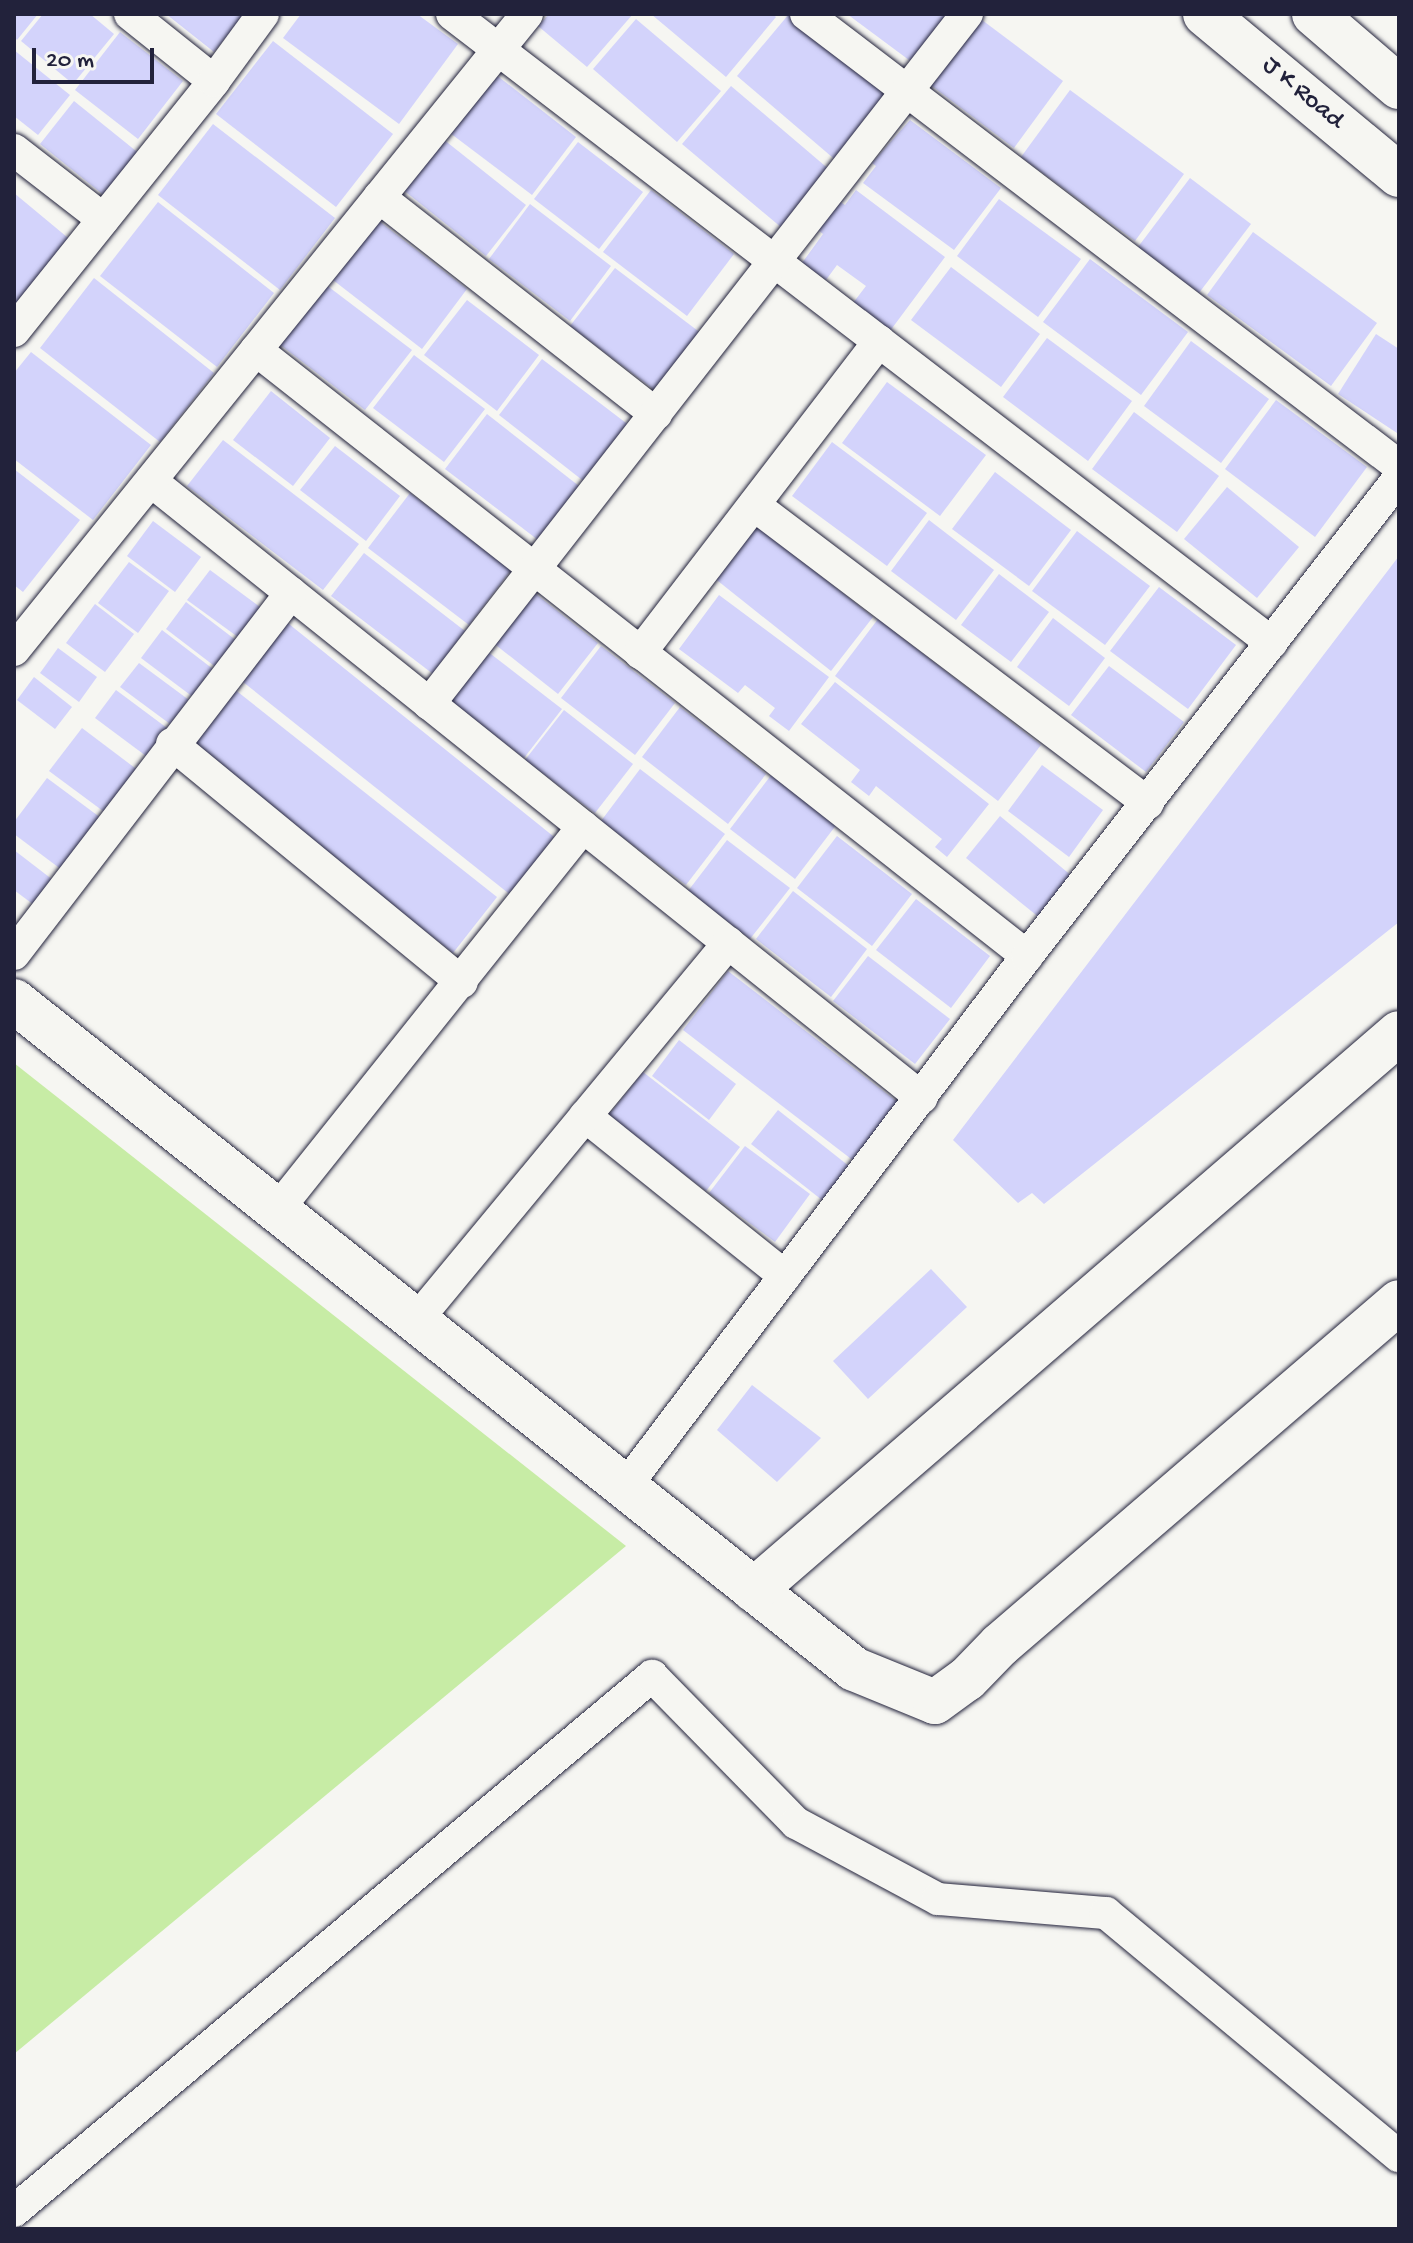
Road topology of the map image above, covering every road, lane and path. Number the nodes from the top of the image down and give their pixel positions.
1 (130, 14) edge
2 (263, 14) edge
3 (452, 14) edge
4 (527, 14) edge
5 (806, 14) edge
6 (967, 14) edge
7 (1205, 14) edge
8 (1314, 14) edge
9 (498, 49) junction
10 (214, 81) junction
11 (1399, 87) edge
12 (907, 91) junction
13 (14, 150) edge
14 (1399, 175) edge
15 (379, 197) junction
16 (103, 219) junction
17 (775, 261) junction
18 (14, 331) edge
19 (879, 341) junction
20 (256, 350) junction
21 (656, 414) junction
22 (1399, 466) edge
23 (1399, 478) edge
24 (151, 481) junction
25 (754, 505) junction
26 (534, 569) junction
27 (291, 593) junction
28 (18, 638) edge
29 (1272, 643) junction
30 (640, 653) junction
31 (429, 704) junction
32 (172, 744) junction
33 (1148, 803) junction
34 (583, 827) junction
35 (728, 943) junction
36 (14, 954) edge
37 (1027, 956) junction
38 (14, 974) edge
39 (462, 982) junction
40 (14, 1001) edge
41 (1399, 1033) edge
42 (922, 1098) junction
43 (585, 1116) junction
44 (290, 1194) junction
45 (785, 1276) junction
46 (1399, 1302) edge
47 (429, 1305) junction
48 (638, 1470) junction
49 (762, 1582) junction
50 (1399, 2156) edge
51 (14, 2211) edge

1 - 10 street
2 - 10 street
3 - 9 street
4 - 9 street
5 - 12 street
6 - 12 street
7 - 14 street, J K Road
8 - 11 street
9 - 15 street
9 - 17 street
10 - 16 street
12 - 17 street
12 - 22 street
13 - 16 street
15 - 20 street
15 - 21 street
16 - 18 street
17 - 19 street
17 - 21 street
19 - 25 street
19 - 29 street
20 - 24 street
20 - 26 street
21 - 26 street
23 - 29 street
24 - 27 street
24 - 28 street
25 - 30 street
25 - 33 street
26 - 30 street
26 - 31 street
27 - 31 street
27 - 32 street
29 - 33 street
30 - 37 street
31 - 34 street
32 - 36 street
32 - 39 street
33 - 37 street
34 - 35 street
34 - 39 street
35 - 42 street
35 - 43 street
37 - 42 street
38 - 44 street
39 - 44 street
40 - 49 street
41 - 49 street
42 - 45 street
43 - 45 street
43 - 47 street
44 - 47 street
45 - 48 street
46 - 49 street
47 - 48 street
48 - 49 street
50 - 51 street

